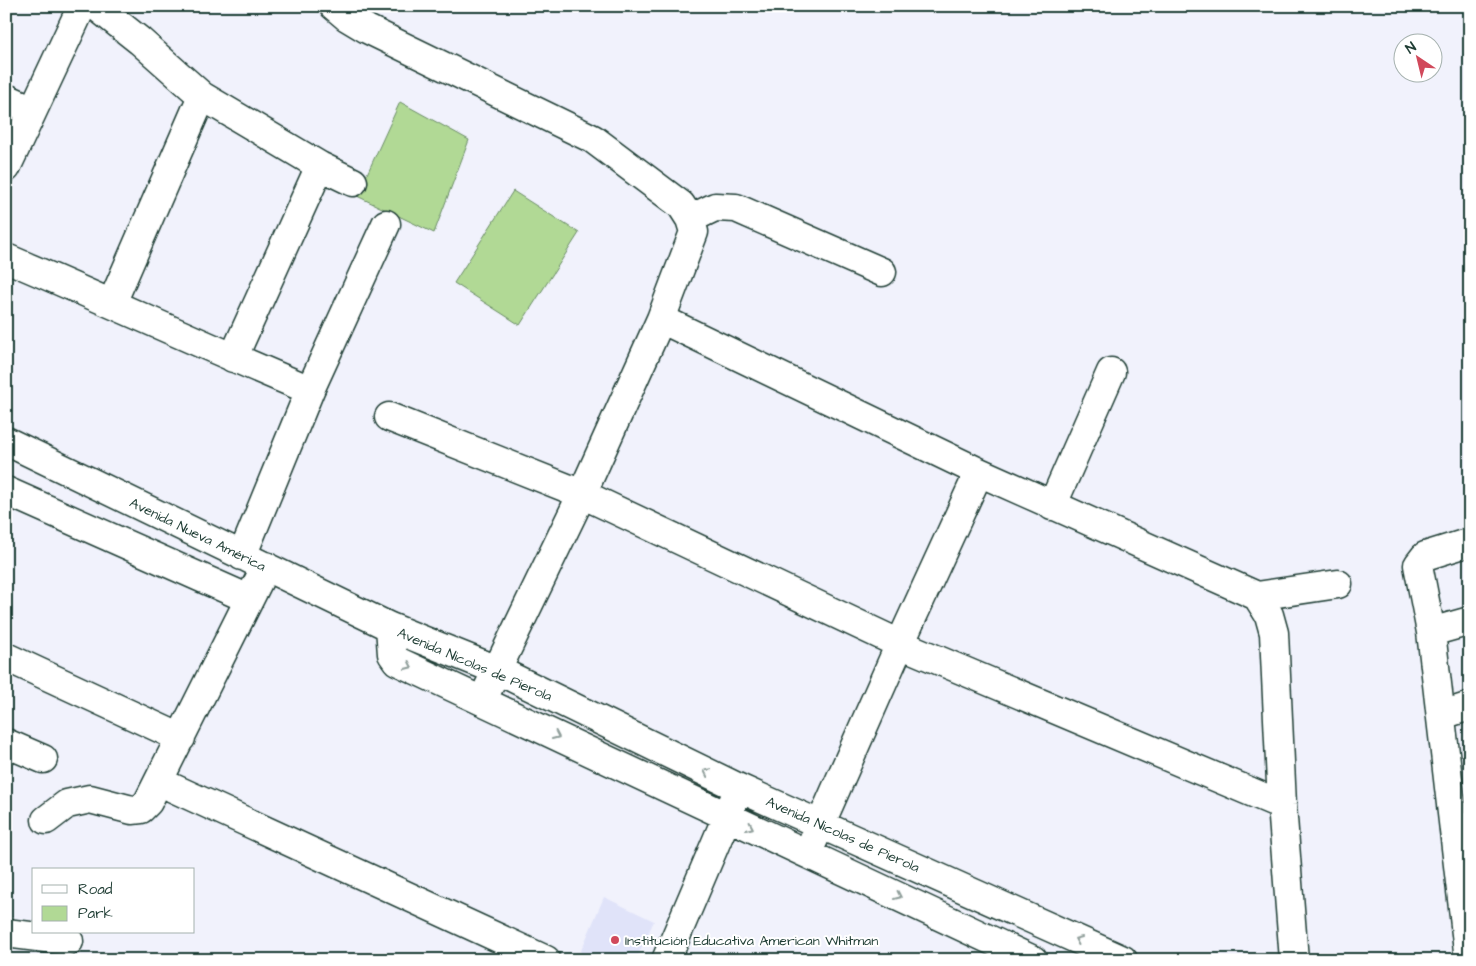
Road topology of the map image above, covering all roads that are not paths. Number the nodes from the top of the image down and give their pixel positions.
1 (82, 6) edge
2 (96, 6) edge
3 (334, 6) edge
4 (202, 96) junction
5 (6, 98) edge
6 (33, 110) junction
7 (320, 166) junction
8 (6, 168) edge
9 (353, 182) dead end
10 (690, 219) junction
11 (386, 224) dead end
12 (6, 258) edge
13 (882, 272) dead end
14 (112, 303) junction
15 (662, 319) junction
16 (232, 358) junction
17 (1111, 372) dead end
18 (310, 390) junction
19 (389, 417) dead end
20 (6, 441) edge
21 (979, 472) junction
22 (6, 491) edge
23 (582, 494) junction
24 (1052, 506) junction
25 (1470, 542) edge
26 (254, 561) junction
27 (1338, 584) dead end
28 (1256, 596) junction
29 (249, 599) junction
30 (1470, 621) edge
31 (390, 627) junction
32 (1431, 632) junction
33 (900, 644) junction
34 (6, 657) edge
35 (497, 670) junction
36 (482, 701) junction
37 (1470, 706) edge
38 (1442, 715) junction
39 (181, 738) junction
40 (6, 743) edge
41 (43, 759) dead end
42 (173, 788) dead end
43 (740, 788) junction
44 (1282, 805) junction
45 (726, 816) junction
46 (46, 820) dead end
47 (820, 824) junction
48 (808, 854) junction
49 (1464, 859) edge
50 (6, 933) edge
51 (70, 941) dead end
52 (546, 960) edge
53 (666, 960) edge
54 (1033, 960) edge
55 (1123, 960) edge
56 (1294, 960) edge
57 (1470, 960) edge

1 - 6 street
2 - 4 street
3 - 10 street
4 - 7 street
4 - 14 street
5 - 6 street
6 - 8 street
7 - 9 street
7 - 16 street
10 - 13 street
10 - 15 street
11 - 18 street
12 - 14 street
14 - 16 street
15 - 21 street
15 - 23 street
16 - 18 street
17 - 24 street
18 - 26 street
19 - 23 street
20 - 26 street, Avenida Nueva América
21 - 24 street
21 - 33 street
22 - 29 street
23 - 33 street
23 - 35 street
24 - 28 street
25 - 32 street
26 - 29 street
26 - 31 street, Avenida Nueva América
27 - 28 street
28 - 44 street
29 - 39 street
30 - 32 street
31 - 35 street, Avenida Nicolas de Pierola
31 -> 36 street, Avenida Nicolas de Pierola
32 - 38 street
33 - 44 street
33 - 47 street
34 - 39 street
35 - 36 street
43 -> 35 street, Avenida Nicolas de Pierola
36 -> 45 street, Avenida Nicolas de Pierola
37 - 38 street
38 - 49 street
39 - 46 street
40 - 41 street
42 - 52 street
43 - 45 street
43 - 47 street, Avenida Nicolas de Pierola
44 - 56 street
45 -> 48 street, Avenida Nicolas de Pierola
45 - 53 street
47 - 48 street
55 -> 47 street, Avenida Nicolas de Pierola
48 -> 54 street, Avenida Nicolas de Pierola
49 - 57 street
50 - 51 street

